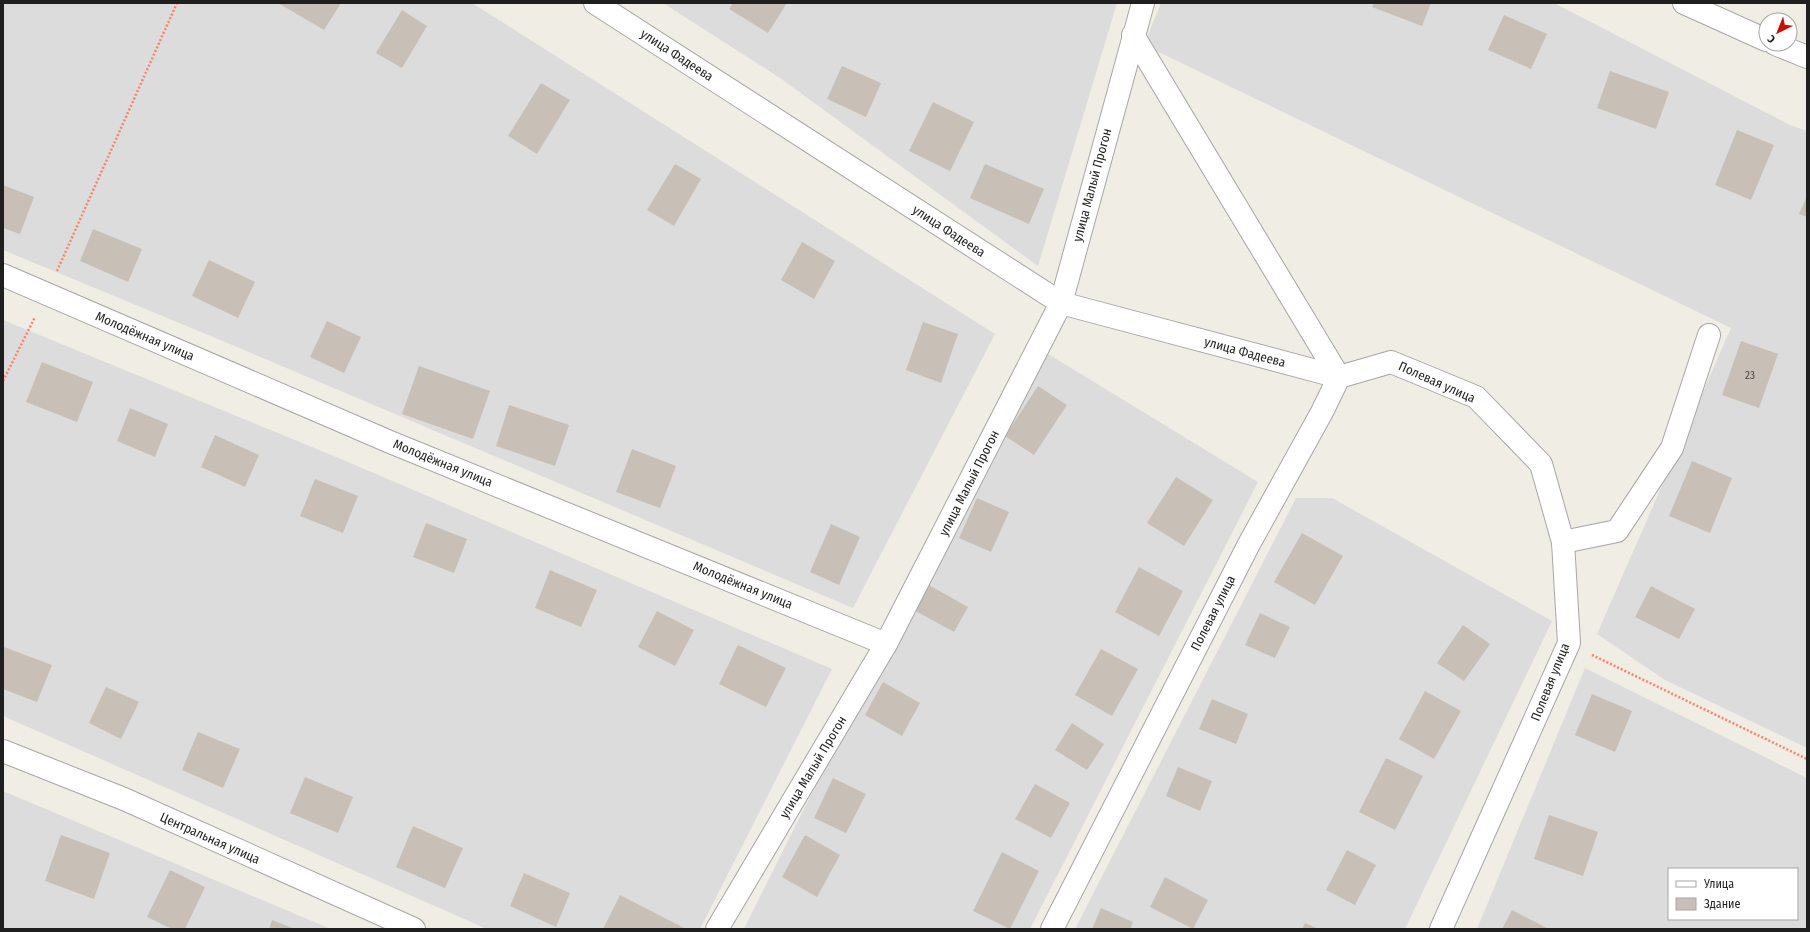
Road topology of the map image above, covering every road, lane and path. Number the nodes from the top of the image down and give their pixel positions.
1 (177, 3) edge
2 (595, 3) edge
3 (1143, 3) edge
4 (1684, 3) edge
5 (1133, 35) junction
6 (1758, 36) edge
7 (1795, 52) edge
8 (1807, 57) edge
9 (3, 275) edge
10 (47, 294) junction
11 (1061, 303) junction
12 (1710, 335) dead end
13 (1339, 377) junction
14 (3, 381) edge
15 (1563, 542) junction
16 (1569, 643) junction
17 (886, 644) junction
18 (3, 752) edge
19 (1807, 759) edge
20 (414, 929) edge
21 (717, 929) edge
22 (1052, 929) edge
23 (1441, 929) edge

1 - 10 path
2 - 11 street, улица Фадеева
3 - 5 street, улица Малый Прогон
4 - 6 street
5 - 11 street, улица Малый Прогон
5 - 13 street
7 - 8 street
9 - 10 street, Молодёжная улица
10 - 14 path
10 - 17 street, Молодёжная улица
11 - 13 street, улица Фадеева
11 - 17 street, улица Малый Прогон
12 - 15 street
13 - 15 street, Полевая улица
13 - 22 street, Полевая улица
15 - 16 street, Полевая улица
16 - 19 path
16 - 23 street, Полевая улица
17 - 21 street, улица Малый Прогон
18 - 20 street, Центральная улица

